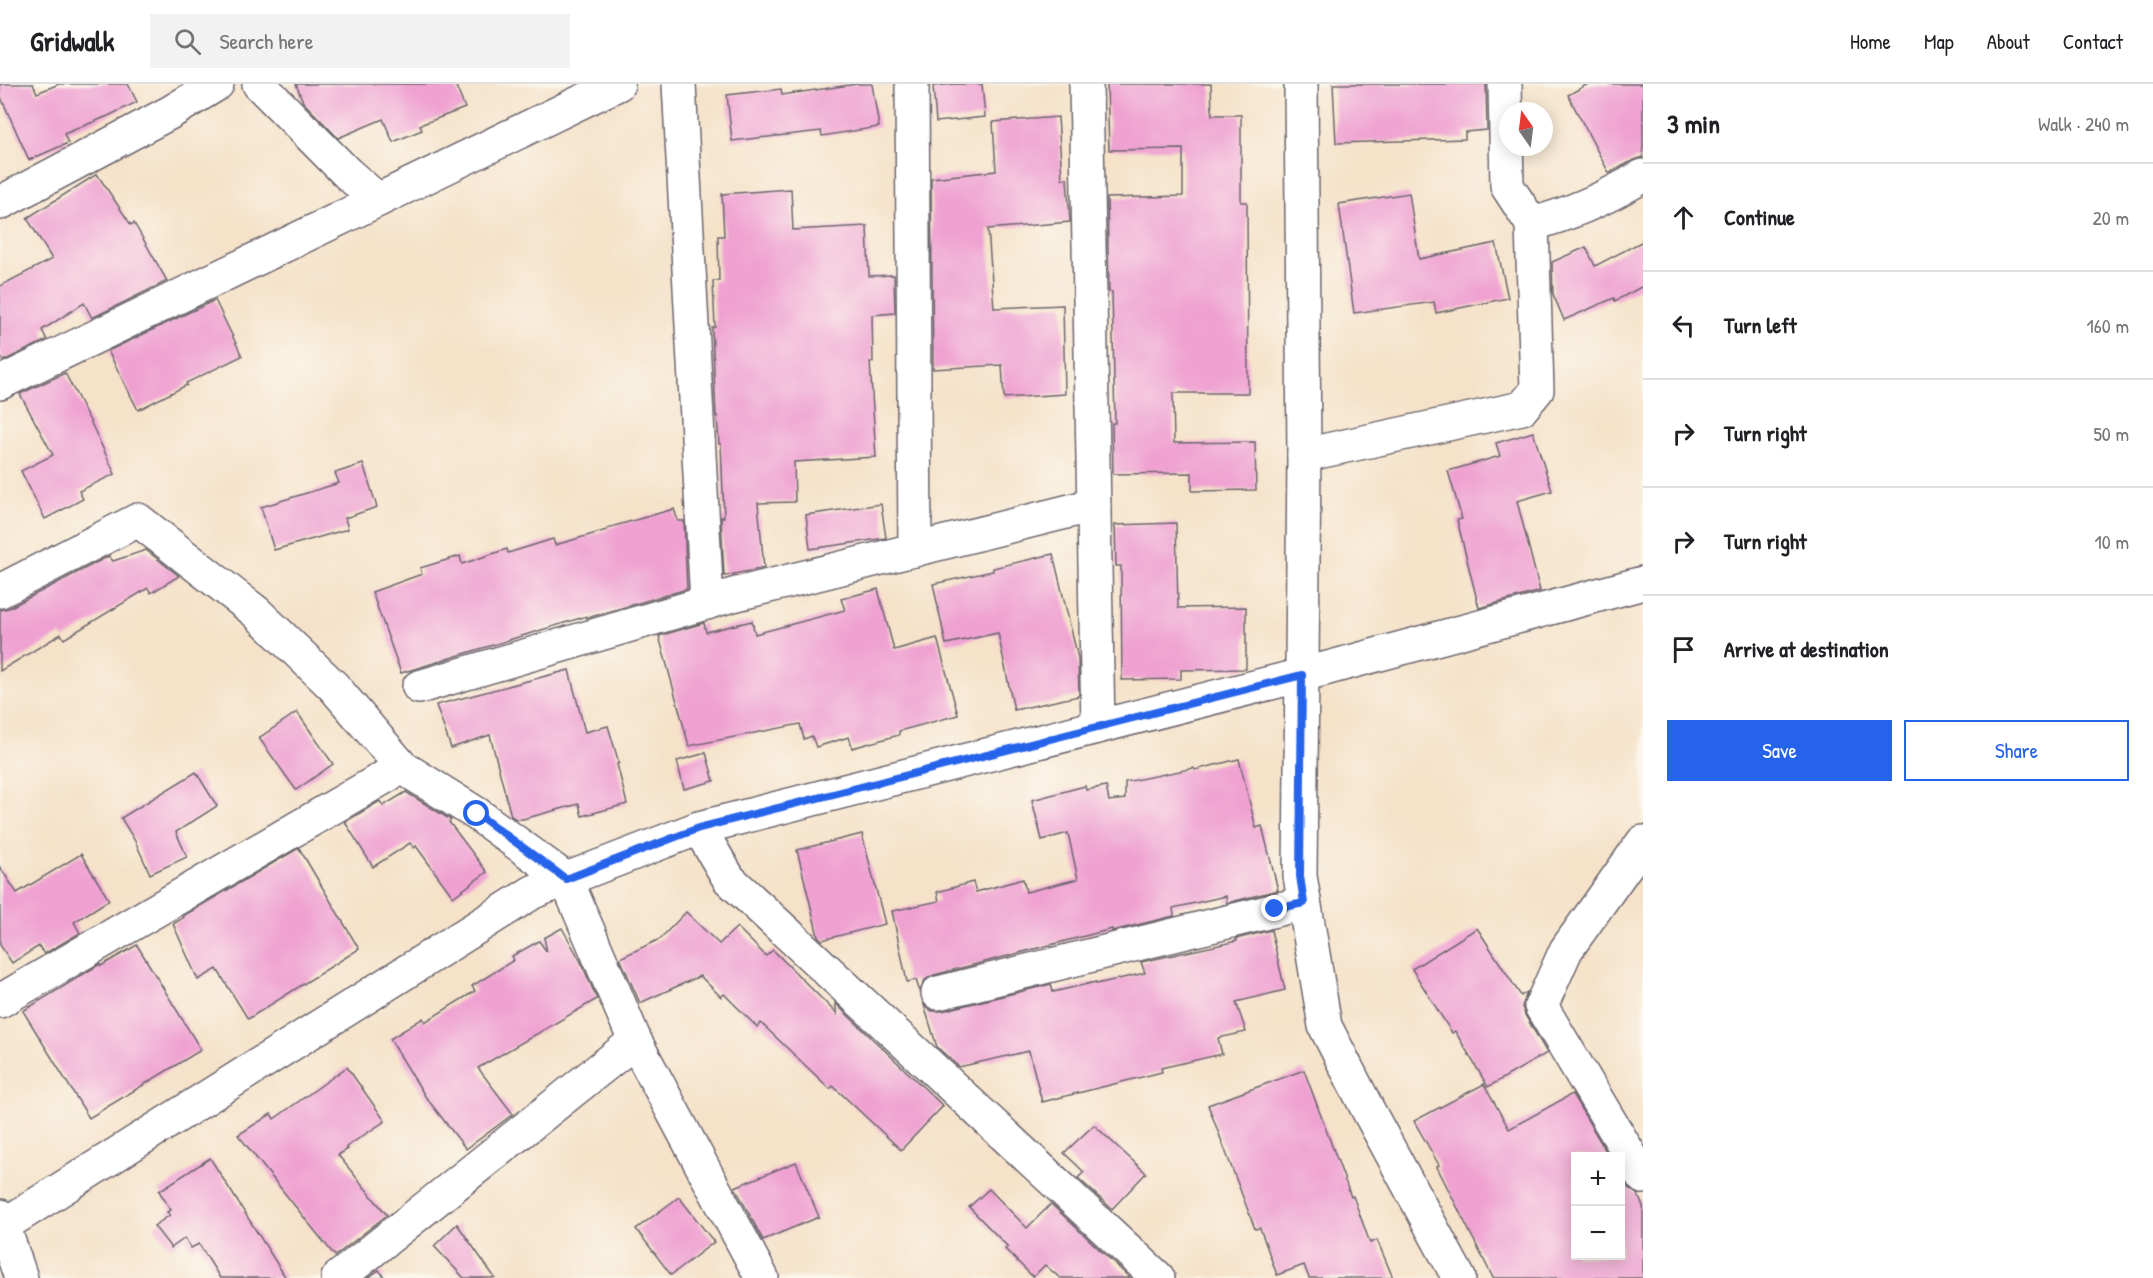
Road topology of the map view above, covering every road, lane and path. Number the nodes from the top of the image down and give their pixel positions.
1 (217, 84) edge
2 (260, 84) edge
3 (618, 84) edge
4 (679, 84) edge
5 (912, 84) edge
6 (1086, 84) edge
7 (1301, 84) edge
8 (1505, 84) edge
9 (1643, 176) edge
10 (378, 200) junction
11 (0, 203) edge
12 (1532, 224) junction
13 (0, 383) edge
14 (1304, 455) junction
15 (1094, 505) junction
16 (915, 550) junction
17 (1643, 583) edge
18 (0, 591) edge
19 (707, 603) junction
20 (1302, 675) junction
21 (419, 687) dead end
22 (1098, 727) junction
23 (402, 767) junction
24 (699, 828) junction
25 (1643, 842) edge
26 (566, 879) junction
27 (1304, 903) junction
28 (938, 993) dead end
29 (0, 1002) edge
30 (635, 1041) junction
31 (1643, 1178) edge
32 (2, 1220) edge
33 (21, 1278) edge
34 (338, 1278) edge
35 (762, 1278) edge
36 (1158, 1278) edge
37 (1459, 1278) edge

1 - 11 street
2 - 10 street
3 - 10 street
4 - 19 street
5 - 16 street
6 - 15 street
7 - 14 street
8 - 12 street
9 - 12 street
10 - 13 street
12 - 14 street
14 - 20 street
15 - 16 street
15 - 22 street
16 - 19 street
17 - 20 street
18 - 23 street
19 - 21 street
20 - 22 street
20 - 27 street
22 - 24 street
23 - 26 street
23 - 29 street
24 - 26 street
24 - 36 street
25 - 31 street
26 - 30 street
26 - 32 street
27 - 28 street
27 - 37 street
30 - 34 street
30 - 35 street
32 - 33 street

